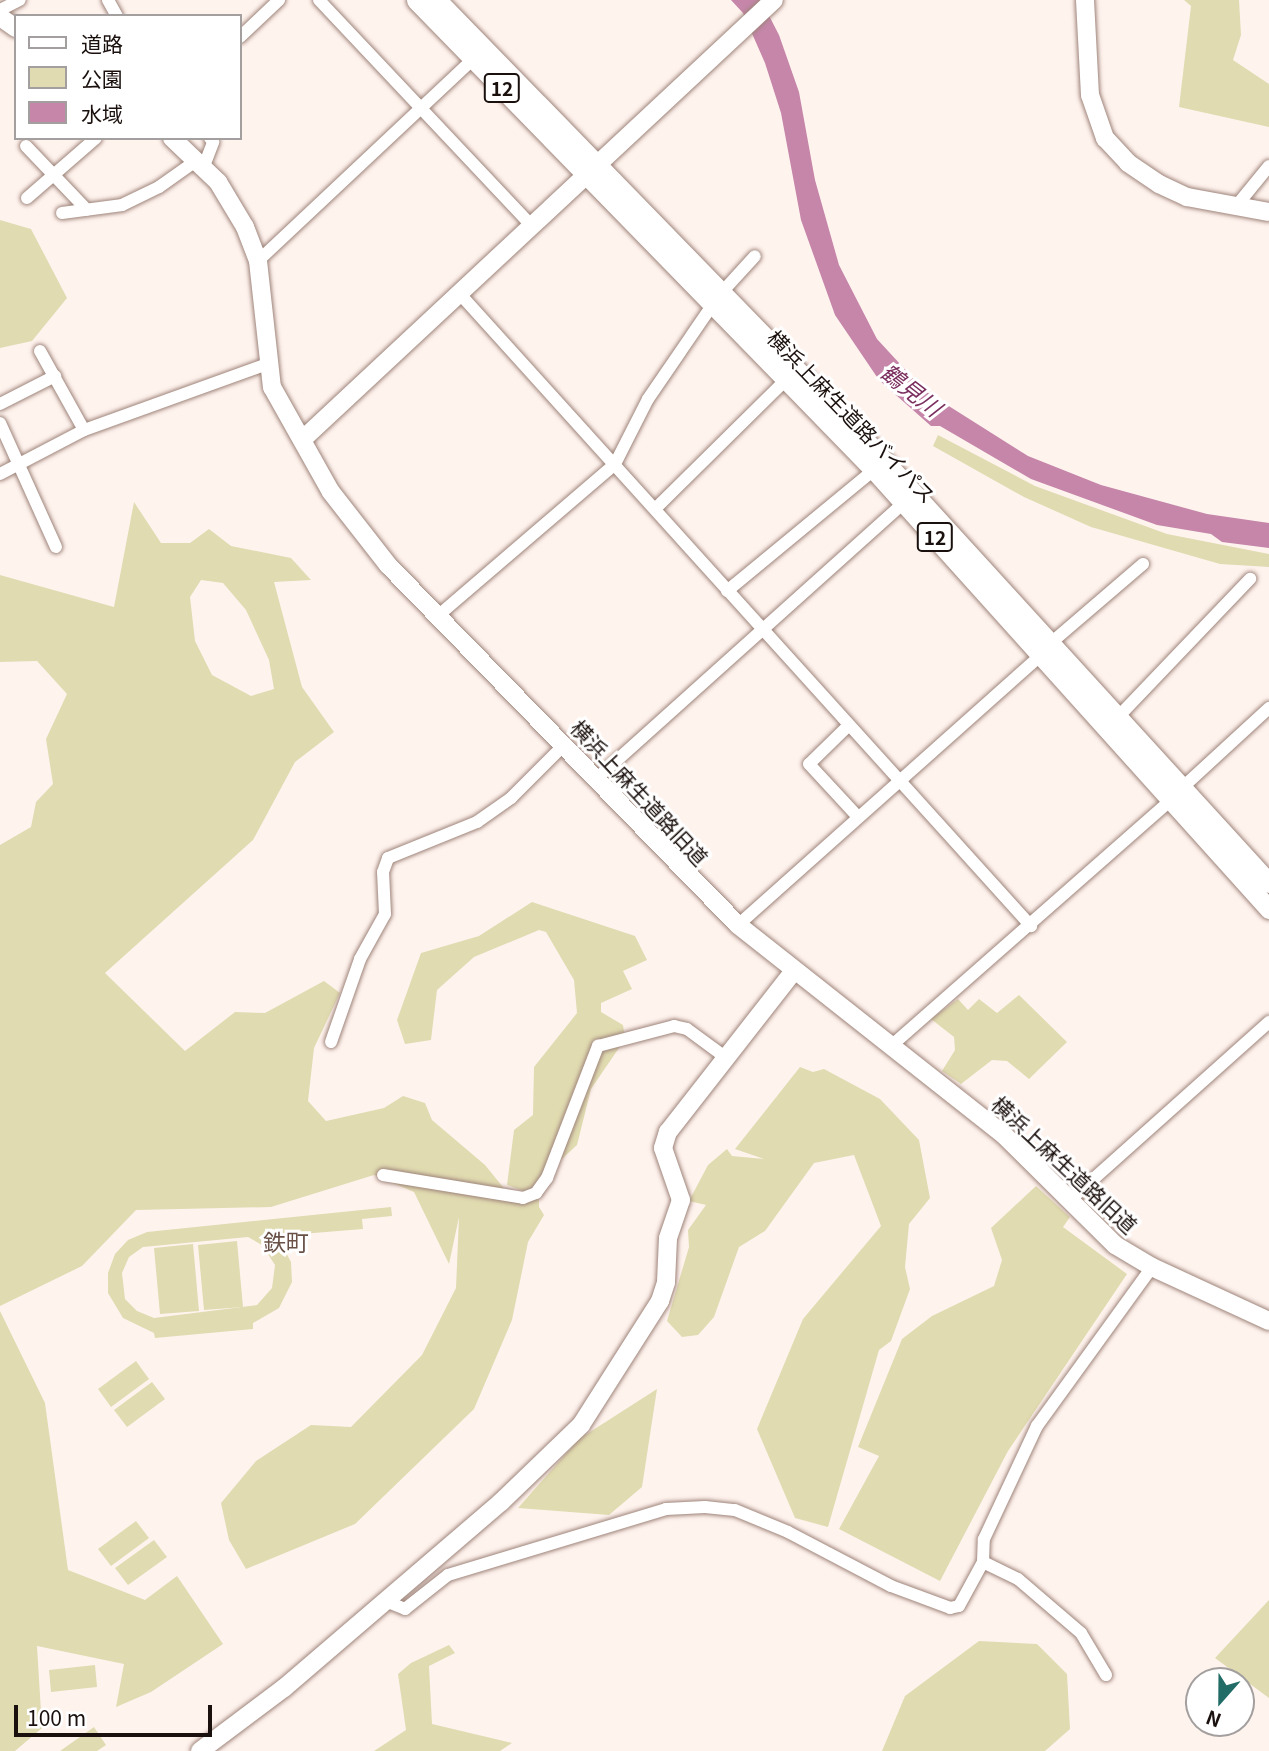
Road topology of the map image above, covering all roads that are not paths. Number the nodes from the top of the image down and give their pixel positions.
1 (20, 0) edge
2 (279, 0) edge
3 (319, 0) edge
4 (416, 0) edge
5 (437, 0) edge
6 (774, 0) edge
7 (1085, 0) edge
8 (0, 10) edge
9 (242, 35) edge
10 (473, 59) junction
11 (421, 108) junction
12 (94, 140) edge
13 (174, 140) edge
14 (212, 140) edge
15 (26, 146) dead end
16 (201, 163) junction
17 (1269, 166) edge
18 (594, 171) junction
19 (57, 174) junction
20 (27, 198) dead end
21 (1238, 204) junction
22 (87, 209) junction
23 (1269, 212) edge
24 (62, 213) dead end
25 (533, 228) junction
26 (755, 256) dead end
27 (258, 261) junction
28 (460, 294) junction
29 (718, 297) junction
30 (40, 351) dead end
31 (267, 364) junction
32 (55, 376) junction
33 (787, 379) junction
34 (0, 404) edge
35 (0, 423) edge
36 (84, 430) junction
37 (302, 440) junction
38 (615, 464) junction
39 (18, 466) junction
40 (874, 470) junction
41 (0, 474) edge
42 (904, 503) junction
43 (655, 509) junction
44 (56, 547) dead end
45 (1143, 564) dead end
46 (1250, 579) dead end
47 (727, 591) junction
48 (440, 614) junction
49 (762, 631) junction
50 (1047, 648) junction
51 (1269, 708) edge
52 (1119, 716) junction
53 (848, 726) junction
54 (565, 744) junction
55 (596, 779) junction
56 (898, 780) junction
57 (1177, 794) junction
58 (858, 817) junction
59 (1269, 883) edge
60 (1269, 909) edge
61 (738, 926) junction
62 (1031, 926) junction
63 (793, 972) junction
64 (1269, 1022) edge
65 (331, 1042) dead end
66 (891, 1046) junction
67 (725, 1057) junction
68 (383, 1175) dead end
69 (1071, 1199) junction
70 (1152, 1267) junction
71 (1269, 1321) edge
72 (984, 1562) junction
73 (383, 1600) junction
74 (1106, 1675) dead end
75 (200, 1751) edge

1 - 8 street
2 - 9 street
3 - 11 street
4 - 10 main road, 横浜上麻生道路バイパス / 12
5 - 18 main road, 横浜上麻生道路バイパス / 12
6 - 18 street
7 - 21 street
10 - 11 street
10 - 18 main road, 横浜上麻生道路バイパス / 12
11 - 25 street
11 - 27 street
12 - 19 street
13 - 16 street, 横浜上麻生道路旧道
14 - 16 street
15 - 19 street
16 - 22 street
16 - 27 street, 横浜上麻生道路旧道
17 - 21 street
18 - 25 street
18 - 29 main road, 横浜上麻生道路バイパス / 12
19 - 20 street
19 - 22 street
21 - 23 street
22 - 24 street
25 - 28 street
26 - 29 street
27 - 31 street, 横浜上麻生道路旧道
28 - 37 street
28 - 38 street
29 - 33 main road, 横浜上麻生道路バイパス / 12
29 - 38 street
29 - 50 main road, 横浜上麻生道路バイパス / 12
30 - 32 street
31 - 36 street
31 - 37 street, 横浜上麻生道路旧道
32 - 34 street
32 - 36 street
33 - 40 main road, 横浜上麻生道路バイパス / 12
33 - 43 street
35 - 39 street
36 - 39 street
37 - 48 street, 横浜上麻生道路旧道
38 - 43 street
38 - 48 street
39 - 41 street
39 - 44 street
40 - 42 main road, 横浜上麻生道路バイパス / 12
40 - 47 street
42 - 49 street
42 - 50 main road, 横浜上麻生道路バイパス / 12
43 - 47 street
45 - 50 street
46 - 52 street
47 - 49 street
48 - 54 street, 横浜上麻生道路旧道
49 - 53 street
49 - 55 street
50 - 52 main road, 横浜上麻生道路バイパス / 12
50 - 56 street
50 - 57 main road, 横浜上麻生道路バイパス / 12
51 - 57 street
52 - 57 main road, 横浜上麻生道路バイパス / 12
53 - 56 street
53 - 58 street
54 - 55 street, 横浜上麻生道路旧道
54 - 65 street
55 - 61 street, 横浜上麻生道路旧道
56 - 58 street
56 - 62 street
57 - 59 main road, 横浜上麻生道路バイパス / 12
57 - 60 main road, 横浜上麻生道路バイパス / 12
57 - 62 street
58 - 61 street
61 - 63 street, 横浜上麻生道路旧道
62 - 66 street
63 - 66 street, 横浜上麻生道路旧道
63 - 67 street
64 - 69 street
66 - 69 street, 横浜上麻生道路旧道
67 - 68 street
67 - 73 street
69 - 70 street, 横浜上麻生道路旧道
70 - 71 street, 横浜上麻生道路旧道
70 - 72 street
72 - 73 street
72 - 74 street
73 - 75 street

